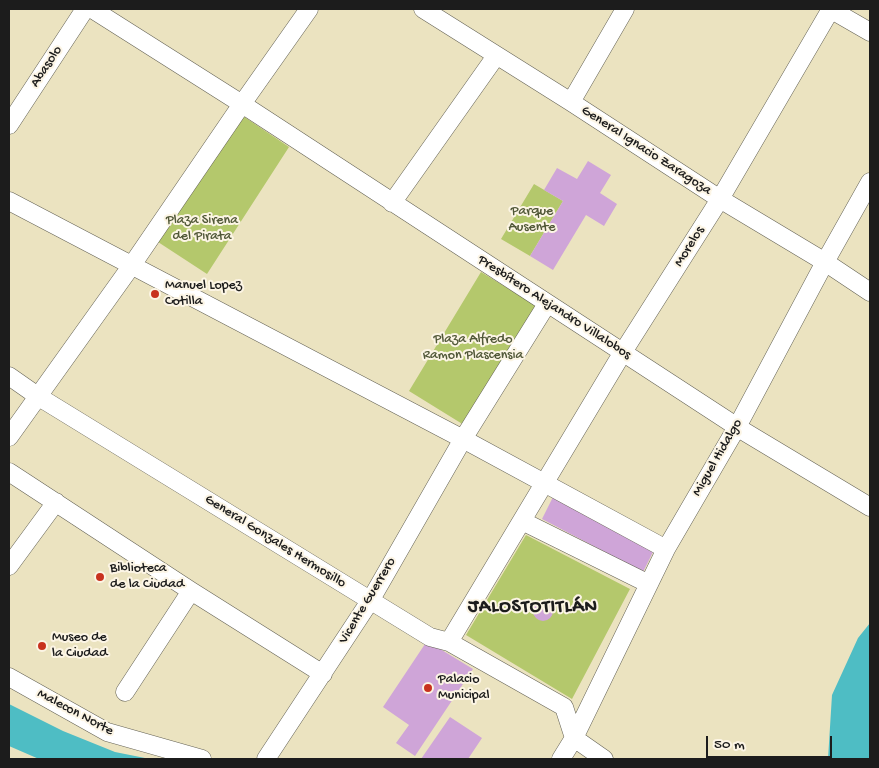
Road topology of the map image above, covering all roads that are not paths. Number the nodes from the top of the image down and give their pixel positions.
1 (85, 9) edge
2 (92, 9) edge
3 (309, 9) edge
4 (626, 9) edge
5 (831, 9) edge
6 (433, 11) edge
7 (870, 32) edge
8 (496, 56) junction
9 (571, 102) junction
10 (242, 104) junction
11 (9, 125) edge
12 (870, 182) edge
13 (720, 199) junction
14 (9, 201) edge
15 (392, 203) junction
16 (825, 262) junction
17 (132, 265) junction
18 (870, 292) edge
19 (547, 304) junction
20 (623, 352) junction
21 (9, 376) edge
22 (38, 396) junction
23 (737, 427) junction
24 (9, 437) edge
25 (463, 439) junction
26 (9, 472) edge
27 (544, 484) junction
28 (56, 502) junction
29 (870, 507) edge
30 (522, 521) junction
31 (666, 549) junction
32 (9, 566) edge
33 (642, 581) junction
34 (191, 591) junction
35 (370, 601) junction
36 (450, 642) junction
37 (323, 674) junction
38 (9, 677) edge
39 (125, 692) dead end
40 (574, 738) junction
41 (202, 759) edge
42 (266, 759) edge
43 (561, 759) edge
44 (604, 759) edge

1 - 11 street, Abasolo
2 - 10 street, Presbítero Alejandro Villalobos
3 - 10 street
4 - 9 street
5 - 7 street
5 - 13 street, Morelos
6 - 8 street, General Ignacio Zaragoza
8 - 9 street, General Ignacio Zaragoza
8 - 15 street
9 - 13 street, General Ignacio Zaragoza
10 - 15 street, Presbítero Alejandro Villalobos
10 - 17 street
12 - 16 street, Miguel Hidalgo
13 - 16 street, General Ignacio Zaragoza
13 - 20 street, Morelos
14 - 17 street
15 - 19 street, Presbítero Alejandro Villalobos
16 - 18 street, General Ignacio Zaragoza
16 - 23 street, Miguel Hidalgo
17 - 22 street
17 - 25 street
19 - 20 street, Presbítero Alejandro Villalobos
19 - 25 street, Vicente Guerrero
20 - 23 street, Presbítero Alejandro Villalobos
20 - 27 street, Morelos
21 - 22 street, General Gonzales Hermosillo
22 - 24 street
22 - 35 street, General Gonzales Hermosillo
23 - 29 street, Presbítero Alejandro Villalobos
23 - 31 street, Miguel Hidalgo
25 - 27 street
25 - 35 street, Vicente Guerrero
26 - 28 street
27 - 30 street, Morelos
27 - 31 street
28 - 32 street
28 - 34 street
30 - 33 street
30 - 36 street, Morelos
31 - 33 street, Miguel Hidalgo
33 - 40 street, Miguel Hidalgo
34 - 37 street
34 - 39 street
35 - 36 street, General Gonzales Hermosillo
35 - 37 street, Vicente Guerrero
36 - 40 street, General Gonzales Hermosillo
37 - 42 street, Vicente Guerrero
38 - 41 street, Malecon Norte
40 - 43 street, Miguel Hidalgo
40 - 44 street

